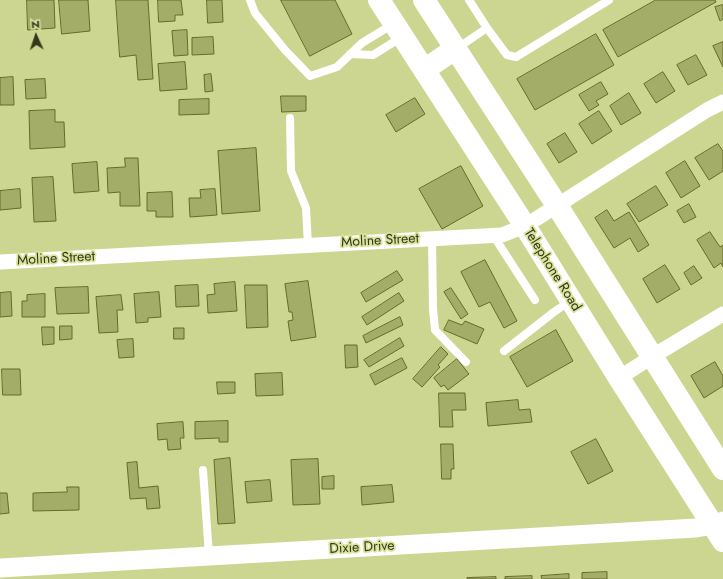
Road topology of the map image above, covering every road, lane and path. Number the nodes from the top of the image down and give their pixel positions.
1 (250, 0) edge
2 (379, 0) edge
3 (424, 0) edge
4 (469, 0) edge
5 (609, 0) edge
6 (487, 28) junction
7 (398, 30) junction
8 (455, 49) junction
9 (350, 54) junction
10 (424, 70) junction
11 (723, 102) edge
12 (290, 118) dead end
13 (556, 204) junction
14 (525, 226) junction
15 (493, 235) junction
16 (432, 239) junction
17 (308, 245) junction
18 (0, 262) edge
19 (535, 300) dead end
20 (571, 300) junction
21 (723, 314) edge
22 (504, 351) dead end
23 (652, 356) junction
24 (466, 362) dead end
25 (619, 378) junction
26 (723, 469) edge
27 (203, 470) dead end
28 (720, 529) edge
29 (209, 557) junction
30 (0, 568) edge

1 - 9 lane
2 - 7 main road, Telephone Road
3 - 8 main road
4 - 6 lane
5 - 6 lane
6 - 8 lane
7 - 9 lane
7 - 9 lane
7 - 10 main road, Telephone Road
8 - 10 main road
8 - 13 main road
10 - 14 main road, Telephone Road
11 - 13 street, Moline Street
12 - 17 lane
13 - 14 street, Moline Street
13 - 23 main road
14 - 15 street, Moline Street
14 - 20 main road, Telephone Road
15 - 16 street, Moline Street
15 - 19 lane
16 - 17 street, Moline Street
16 - 24 lane
17 - 18 street, Moline Street
20 - 22 lane
20 - 25 main road, Telephone Road
21 - 23 street
23 - 25 street
23 - 26 main road
25 - 28 main road, Telephone Road
27 - 29 lane
28 - 29 street, Dixie Drive
29 - 30 street, Dixie Drive

